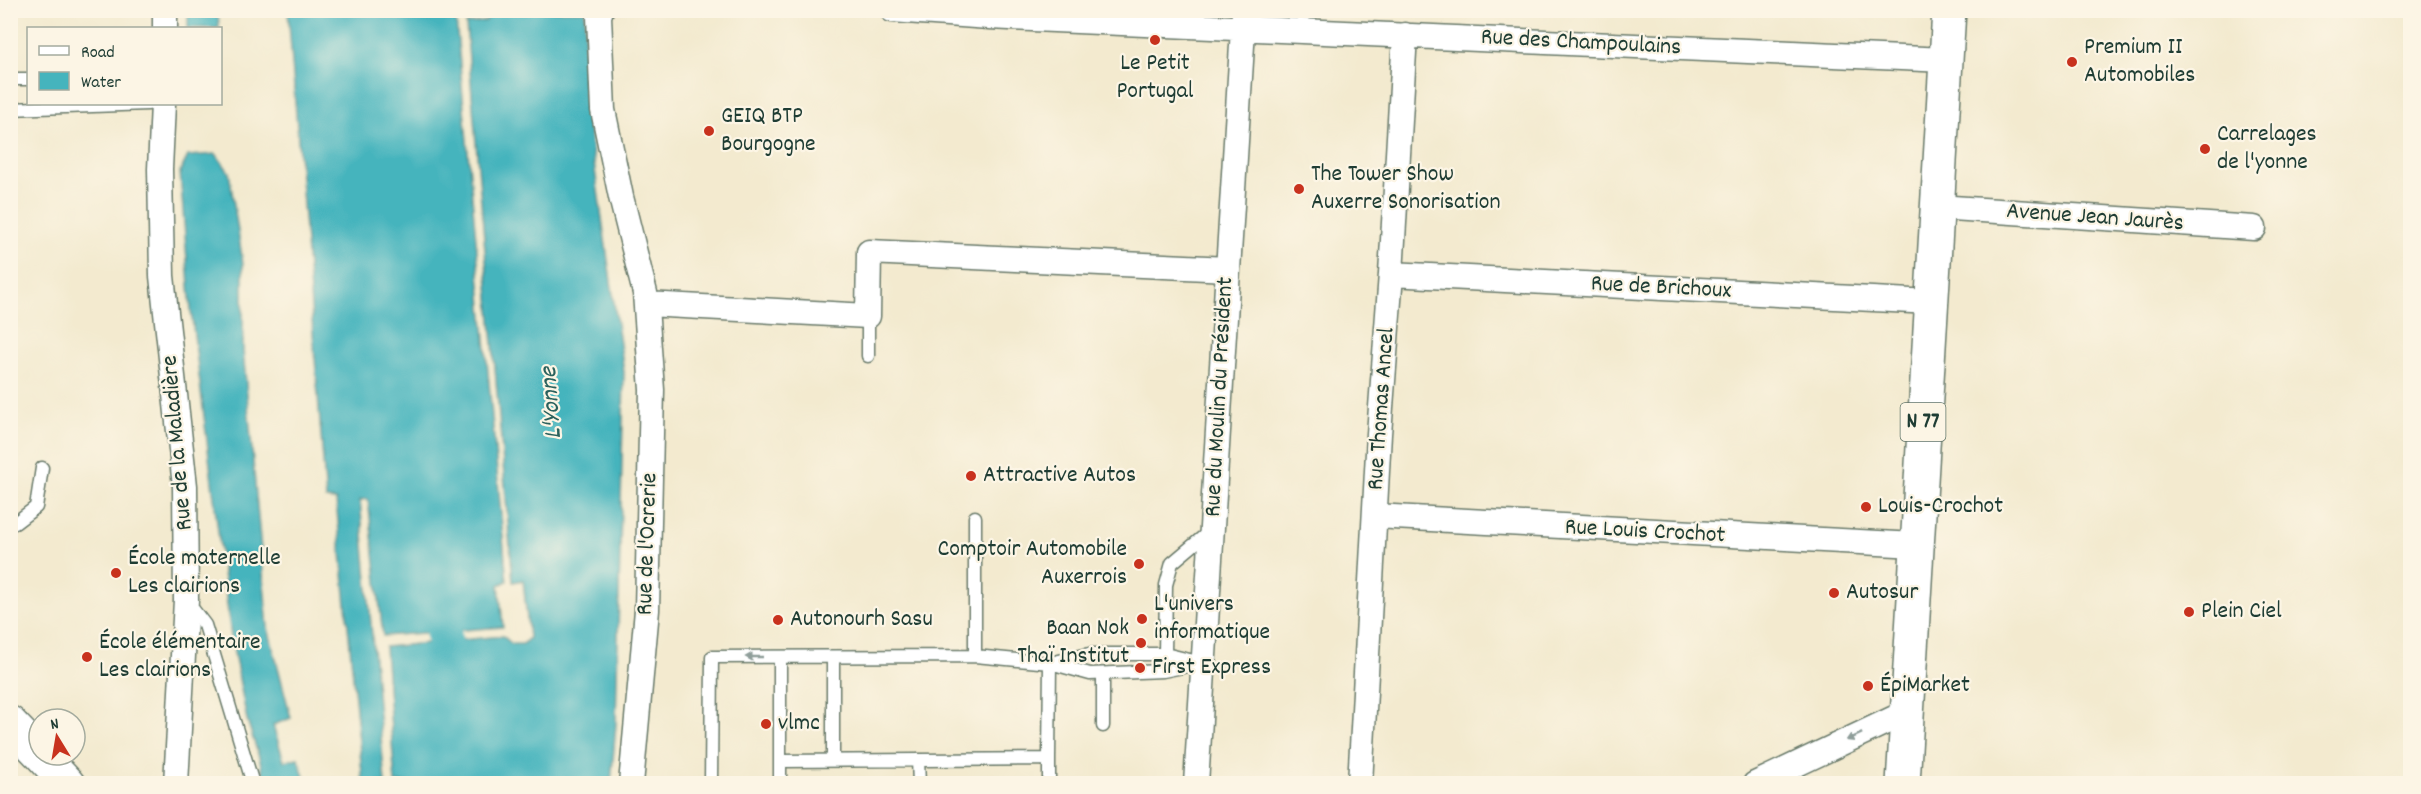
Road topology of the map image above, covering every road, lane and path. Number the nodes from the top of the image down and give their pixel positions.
1 (165, 10) edge
2 (601, 10) edge
3 (892, 10) edge
4 (1949, 10) edge
5 (1243, 19) edge
6 (165, 27) edge
7 (1405, 35) junction
8 (1946, 60) junction
9 (10, 79) edge
10 (27, 79) edge
11 (94, 105) edge
12 (163, 105) edge
13 (39, 106) edge
14 (10, 109) edge
15 (1937, 207) junction
16 (2254, 228) dead end
17 (1228, 268) junction
18 (1391, 274) junction
19 (1931, 302) junction
20 (647, 304) junction
21 (868, 316) junction
22 (868, 356) dead end
23 (42, 468) dead end
24 (1375, 516) junction
25 (975, 517) dead end
26 (10, 524) edge
27 (1213, 528) junction
28 (1916, 545) junction
29 (186, 600) junction
30 (1165, 654) junction
31 (975, 656) junction
32 (780, 657) junction
33 (833, 657) junction
34 (1050, 663) junction
35 (1202, 663) junction
36 (1103, 674) junction
37 (1907, 712) junction
38 (10, 723) edge
39 (1103, 726) dead end
40 (27, 741) edge
41 (1049, 759) junction
42 (780, 760) junction
43 (833, 760) junction
44 (918, 760) junction
45 (53, 767) edge
46 (68, 783) edge
47 (176, 783) edge
48 (253, 783) edge
49 (631, 783) edge
50 (711, 783) edge
51 (780, 783) edge
52 (919, 783) edge
53 (1049, 783) edge
54 (1197, 783) edge
55 (1360, 783) edge
56 (1755, 783) edge
57 (1903, 783) edge

1 - 6 street
2 - 20 street, Rue de l'Ocrerie
3 - 5 street, Rue des Champoulains
4 - 8 main road, N 77
5 - 7 street, Rue des Champoulains
5 - 17 street, Rue du Moulin du Président
7 - 8 street, Rue des Champoulains
7 - 18 street, Rue Thomas Ancel
8 - 15 main road, N 77
9 - 10 lane
11 - 13 lane
12 - 29 street, Rue de la Maladière
13 - 14 lane
15 - 16 street, Avenue Jean Jaurès
15 - 19 main road, N 77
17 - 21 street
17 - 27 street, Rue du Moulin du Président
18 - 19 street, Rue de Brichoux
18 - 24 street, Rue Thomas Ancel
19 - 28 main road, N 77
20 - 21 street
20 - 49 street, Rue de l'Ocrerie
21 - 22 lane
23 - 26 lane
24 - 28 street, Rue Louis Crochot
24 - 55 street, Rue Thomas Ancel
25 - 31 lane
27 - 30 lane
27 - 35 street, Rue du Moulin du Président
28 - 37 main road, N 77
29 - 47 street, Rue de la Maladière
29 - 48 lane
30 - 34 lane
30 - 35 lane
31 - 33 lane
31 - 34 lane
32 - 33 lane
32 - 42 lane
32 -> 50 lane
33 - 43 lane
34 - 36 lane
34 - 41 lane
35 - 36 lane
35 - 54 street, Rue du Moulin du Président
36 - 39 lane
37 -> 56 street
37 - 57 main road, N 77
38 - 40 main road
41 - 44 lane
41 - 53 lane
42 - 43 lane
42 - 51 lane
43 - 44 lane
44 - 52 lane
45 - 46 main road

